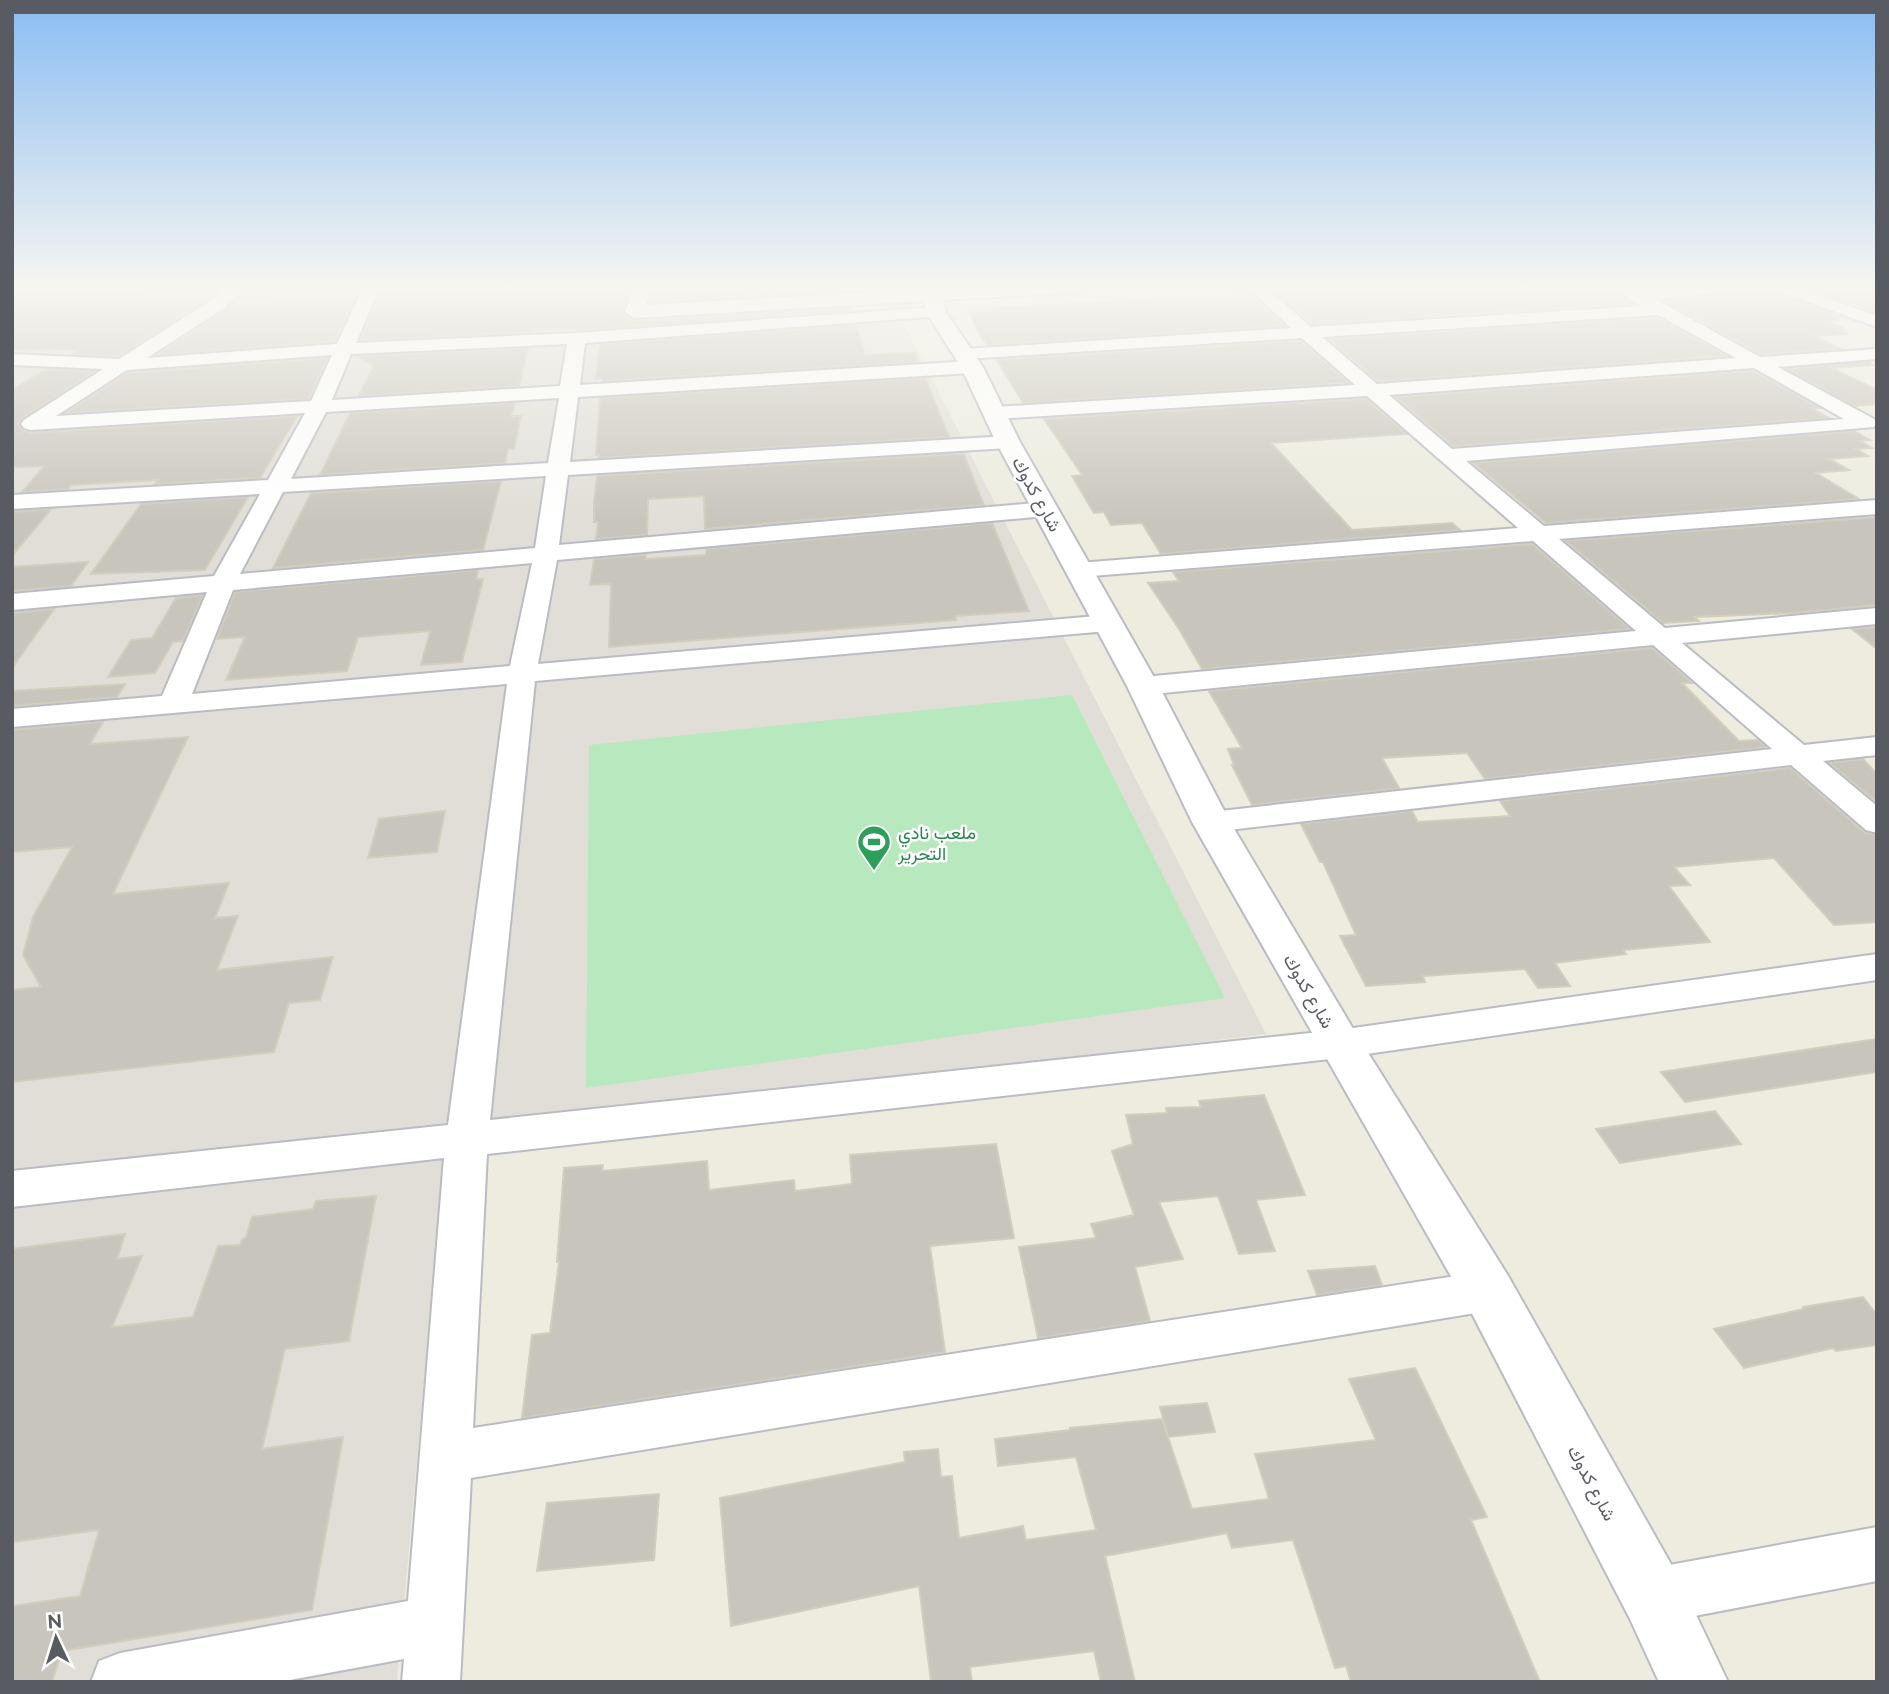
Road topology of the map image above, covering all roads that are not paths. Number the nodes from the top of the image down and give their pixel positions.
1 (123, 365) edge
2 (336, 365) edge
3 (573, 365) edge
4 (903, 365) edge
5 (970, 365) edge
6 (1344, 365) edge
7 (1714, 365) edge
8 (1762, 365) edge
9 (1372, 390) junction
10 (570, 391) junction
11 (319, 406) junction
12 (31, 424) junction
13 (1872, 425) edge
14 (1001, 428) junction
15 (12, 436) edge
16 (1447, 456) junction
17 (558, 469) junction
18 (274, 486) junction
19 (12, 502) edge
20 (1877, 506) edge
21 (1046, 509) junction
22 (1539, 532) junction
23 (546, 554) junction
24 (1079, 569) junction
25 (223, 583) junction
26 (12, 602) edge
27 (1877, 616) edge
28 (1108, 623) junction
29 (1662, 638) junction
30 (522, 674) junction
31 (1143, 686) junction
32 (173, 704) junction
33 (12, 718) edge
34 (1877, 746) edge
35 (1797, 754) junction
36 (1211, 822) junction
37 (1877, 823) edge
38 (1877, 967) edge
39 (1339, 1044) junction
40 (467, 1137) junction
41 (12, 1189) edge
42 (1488, 1291) junction
43 (446, 1457) junction
44 (1877, 1554) edge
45 (1653, 1596) junction
46 (436, 1624) junction
47 (120, 1682) edge
48 (431, 1682) edge
49 (1694, 1682) edge

1 - 12 street
2 - 11 street
3 - 10 street
4 - 10 street
5 - 14 street, شارع كدوك
6 - 9 street
7 - 9 street
8 - 13 street
9 - 14 street
9 - 16 street
10 - 11 street
10 - 17 street
11 - 12 street
11 - 18 street
12 - 15 street
13 - 16 street
14 - 17 street
14 - 21 street, شارع كدوك
16 - 22 street
17 - 18 street
17 - 23 street
18 - 19 street
18 - 25 street
20 - 22 street
21 - 23 street
21 - 24 street, شارع كدوك
22 - 24 street
22 - 29 street
23 - 25 street
23 - 30 street
24 - 28 street, شارع كدوك
25 - 26 street
25 - 32 street
27 - 29 street
28 - 30 street
28 - 31 street, شارع كدوك
29 - 31 street
29 - 35 street
30 - 32 street
30 - 40 street
31 - 36 street, شارع كدوك
32 - 33 street
34 - 35 street
35 - 36 street
35 - 37 street
36 - 39 street, شارع كدوك
38 - 39 street
39 - 40 street
39 - 42 street, شارع كدوك
40 - 41 street
40 - 43 street
42 - 43 street
42 - 45 street, شارع كدوك
43 - 46 street
44 - 45 street
45 - 49 street, شارع كدوك
46 - 47 street
46 - 48 street

